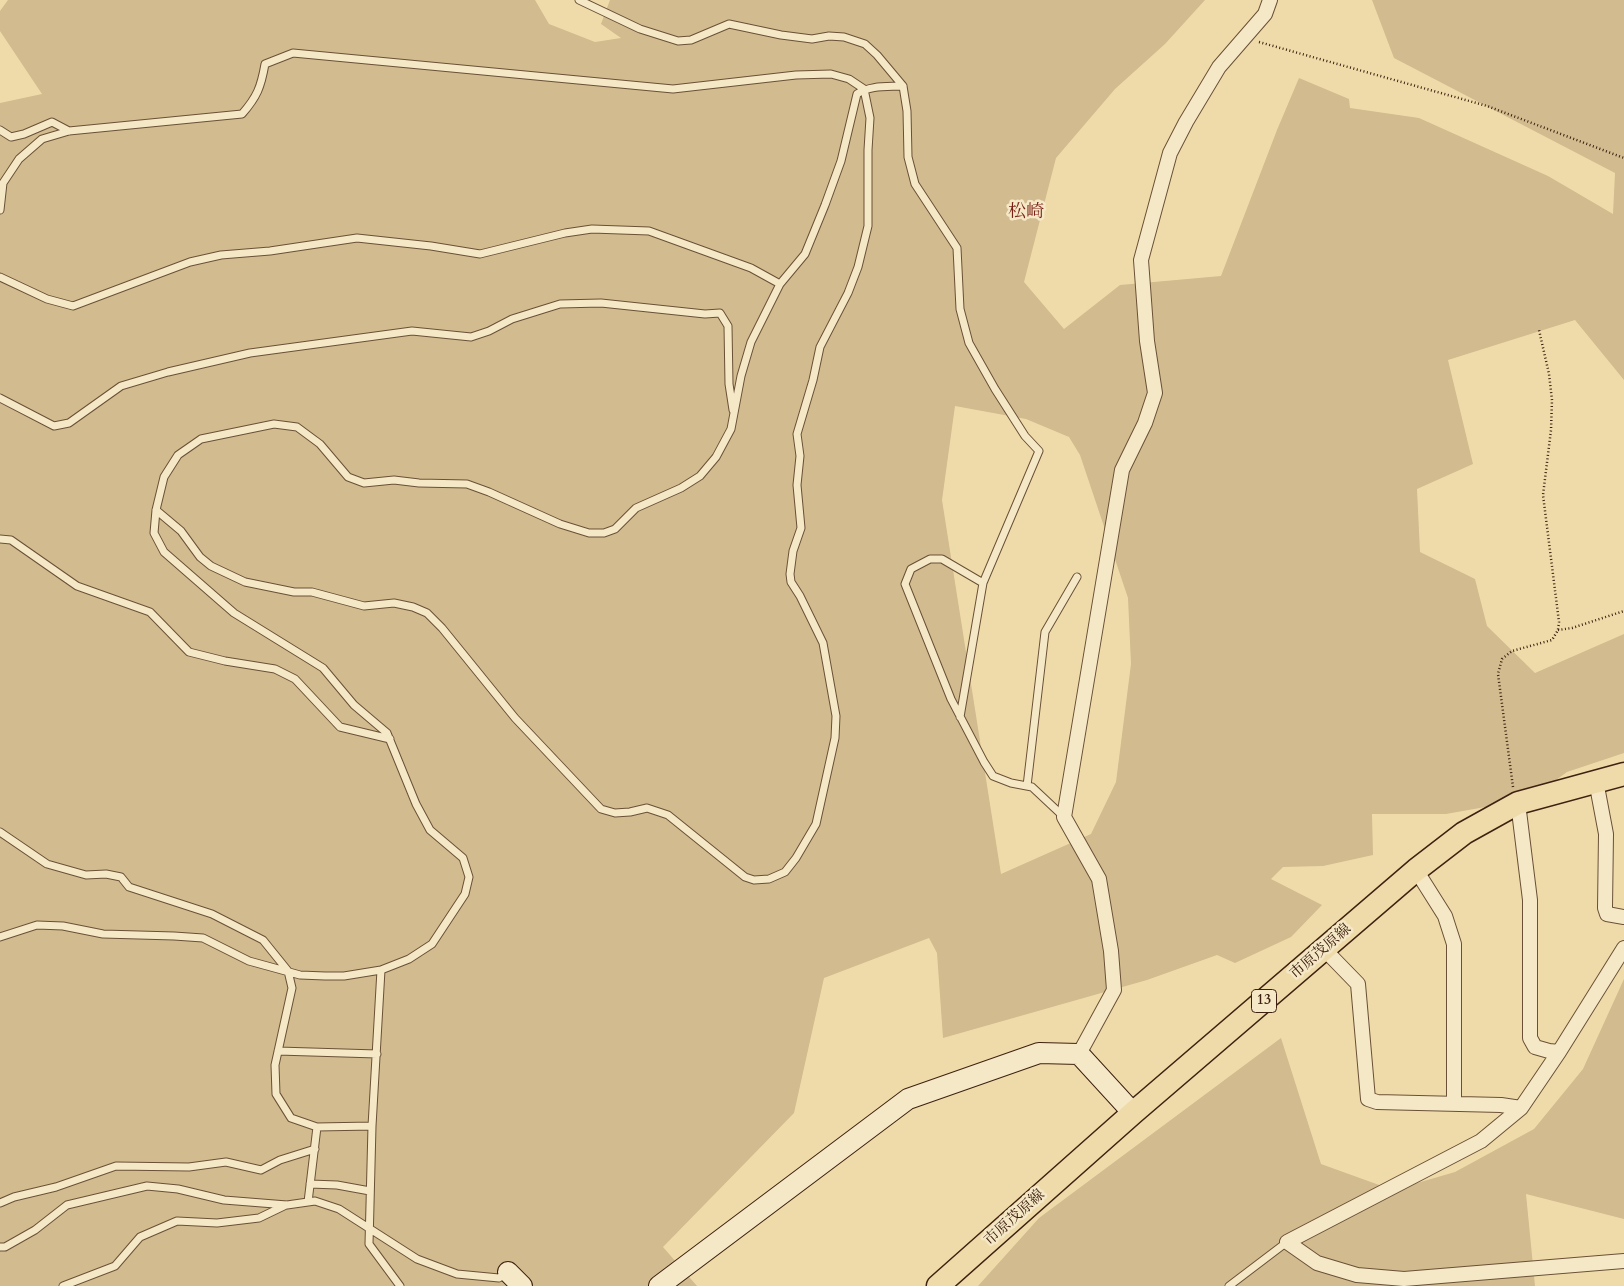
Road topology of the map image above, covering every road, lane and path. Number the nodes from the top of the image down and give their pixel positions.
1 (579, 0) edge
2 (1270, 0) edge
3 (1244, 37) junction
4 (903, 86) junction
5 (864, 89) junction
6 (0, 130) edge
7 (69, 131) junction
8 (1624, 158) edge
9 (0, 210) edge
10 (0, 277) edge
11 (780, 284) junction
12 (1539, 330) dead end
13 (0, 398) edge
14 (734, 415) junction
15 (156, 510) junction
16 (0, 539) edge
17 (1077, 577) dead end
18 (983, 583) junction
19 (1624, 610) edge
20 (1558, 630) junction
21 (960, 717) junction
22 (390, 739) junction
23 (1624, 774) edge
24 (1596, 782) junction
25 (1027, 786) junction
26 (1518, 803) junction
27 (1064, 817) junction
28 (0, 832) edge
29 (1416, 870) junction
30 (1624, 917) edge
31 (0, 938) edge
32 (1624, 948) edge
33 (1324, 949) junction
34 (381, 970) junction
35 (288, 971) junction
36 (278, 1051) junction
37 (1559, 1052) junction
38 (376, 1054) junction
39 (1079, 1054) junction
40 (1454, 1104) junction
41 (1521, 1108) junction
42 (1133, 1113) junction
43 (372, 1126) junction
44 (318, 1127) junction
45 (315, 1149) junction
46 (310, 1184) junction
47 (370, 1191) junction
48 (0, 1202) edge
49 (308, 1202) junction
50 (287, 1205) junction
51 (369, 1228) junction
52 (1287, 1242) junction
53 (0, 1246) edge
54 (1624, 1261) edge
55 (515, 1279) edge
56 (63, 1286) edge
57 (400, 1286) edge
58 (659, 1286) edge
59 (938, 1286) edge
60 (1230, 1286) edge

1 - 4 lane
2 - 3 street
3 - 8 path
3 - 27 street
4 - 5 lane
4 - 18 lane
5 - 7 lane
5 - 11 lane
5 - 15 lane
6 - 7 lane
7 - 9 lane
10 - 11 lane
11 - 14 lane
12 - 20 path
13 - 14 lane
14 - 15 lane
15 - 22 lane
16 - 22 lane
17 - 25 lane
18 - 21 lane
18 - 21 lane
19 - 20 path
20 - 26 path
21 - 25 lane
22 - 34 lane
23 - 24 main road, 市原茂原線 / 13
24 - 26 main road, 市原茂原線 / 13
24 - 30 street
25 - 27 lane
26 - 29 main road, 市原茂原線 / 13
26 - 37 street
27 - 39 street
28 - 35 lane
29 - 33 main road, 市原茂原線 / 13
29 - 40 street
31 - 35 lane
32 - 37 street
33 - 40 street
33 - 42 main road, 市原茂原線 / 13
34 - 35 lane
34 - 38 lane
35 - 36 lane
36 - 38 lane
36 - 44 lane
37 - 41 street
38 - 43 lane
39 - 42 street
39 - 58 street
40 - 41 street
41 - 52 street
42 - 59 main road, 市原茂原線 / 13
43 - 44 lane
43 - 47 lane
44 - 45 lane
45 - 46 lane
45 - 48 lane
46 - 47 lane
46 - 49 lane
47 - 51 lane
49 - 50 lane
49 - 51 lane
50 - 53 lane
50 - 56 lane
51 - 55 lane
51 - 57 lane
52 - 54 street
52 - 60 lane

